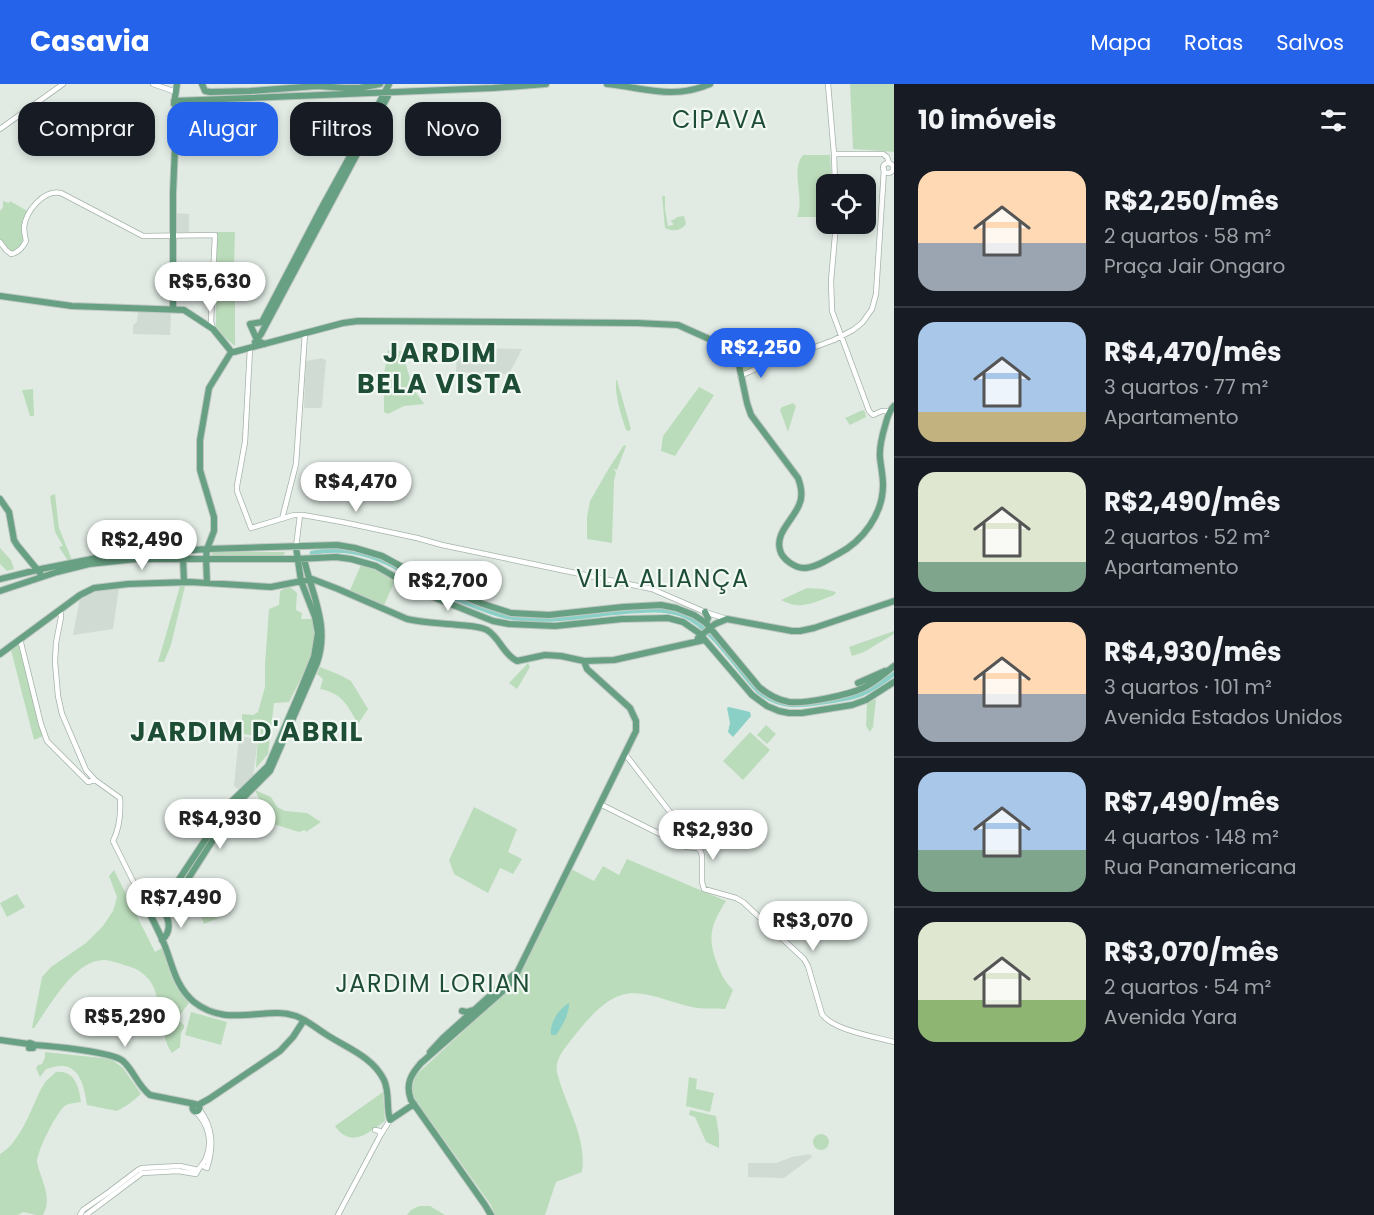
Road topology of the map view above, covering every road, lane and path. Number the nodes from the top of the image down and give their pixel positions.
1 (63, 84) edge
2 (153, 84) edge
3 (177, 84) edge
4 (380, 84) edge
5 (390, 84) edge
6 (546, 84) edge
7 (609, 84) edge
8 (710, 84) edge
9 (828, 84) edge
10 (203, 85) edge
11 (176, 92) junction
12 (386, 92) junction
13 (176, 101) junction
14 (0, 129) edge
15 (834, 154) junction
16 (879, 154) junction
17 (894, 157) edge
18 (884, 168) junction
19 (892, 169) edge
20 (835, 174) edge
21 (883, 180) junction
22 (834, 234) edge
23 (172, 236) junction
24 (0, 242) edge
25 (281, 290) junction
26 (0, 296) edge
27 (173, 309) junction
28 (210, 325) junction
29 (305, 333) junction
30 (841, 337) junction
31 (257, 340) junction
32 (264, 344) junction
33 (250, 348) junction
34 (735, 351) junction
35 (231, 352) junction
36 (771, 362) junction
37 (741, 376) junction
38 (892, 408) edge
39 (0, 499) edge
40 (286, 508) junction
41 (297, 515) junction
42 (282, 519) junction
43 (317, 546) junction
44 (268, 548) junction
45 (207, 549) junction
46 (199, 550) junction
47 (842, 552) junction
48 (298, 554) junction
49 (182, 558) junction
50 (206, 558) junction
51 (264, 558) junction
52 (317, 558) junction
53 (835, 562) dead end
54 (37, 570) junction
55 (57, 572) junction
56 (18, 574) junction
57 (0, 579) edge
58 (184, 582) junction
59 (207, 583) junction
60 (22, 584) junction
61 (306, 584) junction
62 (0, 591) edge
63 (894, 601) edge
64 (60, 609) junction
65 (705, 612) junction
66 (714, 615) junction
67 (727, 619) junction
68 (707, 630) junction
69 (20, 639) junction
70 (0, 654) edge
71 (584, 661) junction
72 (592, 661) junction
73 (891, 669) edge
74 (591, 673) junction
75 (740, 673) junction
76 (894, 682) edge
77 (625, 754) junction
78 (95, 780) junction
79 (232, 789) dead end
80 (239, 797) junction
81 (233, 804) junction
82 (600, 804) junction
83 (698, 848) junction
84 (178, 881) junction
85 (186, 885) junction
86 (156, 895) junction
87 (143, 901) junction
88 (165, 912) junction
89 (162, 940) junction
90 (504, 987) junction
91 (466, 1019) junction
92 (304, 1020) junction
93 (0, 1042) edge
94 (894, 1042) edge
95 (414, 1104) junction
96 (197, 1108) junction
97 (391, 1119) junction
98 (375, 1130) dead end
99 (380, 1136) junction
100 (197, 1172) junction
101 (80, 1215) edge
102 (86, 1215) edge
103 (338, 1215) edge
104 (491, 1215) edge

1 - 14 street
2 - 11 street
3 - 11 main road
4 - 10 main road
4 - 12 main road
5 - 12 main road
6 - 12 main road
7 - 8 main road
9 - 15 street
11 - 13 main road
12 - 13 main road
12 - 25 main road
13 - 23 main road
15 - 16 street
15 - 20 street
16 - 18 street
16 - 19 street
17 - 19 street
18 - 19 street
18 - 21 street
19 - 21 street
21 - 30 street
22 - 30 street
23 - 24 street
23 - 27 main road
23 - 28 street
25 - 31 main road
25 - 31 main road
26 - 27 main road
27 - 28 main road
28 - 35 main road
29 - 32 main road
29 - 34 main road
29 - 40 street
30 - 36 street
30 - 38 street
31 - 32 main road
31 - 33 main road
32 - 33 main road
33 - 35 main road
33 - 42 street
34 - 36 street
34 - 37 main road
35 - 45 main road
36 - 37 street
37 - 47 main road
38 - 47 main road
39 - 54 main road
40 - 41 street
40 - 42 street
41 - 42 street
41 - 48 street
41 - 65 street
43 - 48 main road
43 - 52 main road
43 - 68 main road
44 - 45 main road
44 - 48 main road
44 - 51 main road
45 - 46 main road
45 - 50 main road
46 - 49 main road
46 - 54 main road
47 - 53 main road
48 - 51 main road
48 - 52 main road
48 - 61 main road
49 - 50 main road
49 - 55 main road
49 - 58 main road
50 - 51 main road
50 - 59 main road
52 - 68 main road
54 - 55 main road
54 - 56 main road
55 - 60 main road
56 - 57 main road
56 - 60 main road
58 - 59 main road
58 - 64 main road
59 - 61 main road
60 - 62 main road
61 - 71 main road
61 - 80 main road
63 - 67 main road
64 - 69 main road
64 - 78 street
65 - 66 street
65 - 68 main road
66 - 67 street
66 - 68 street
67 - 68 main road
68 - 72 main road
68 - 75 main road
68 - 75 main road
69 - 70 main road
69 - 78 street
71 - 72 main road
71 - 74 main road
72 - 74 main road
73 - 75 main road
74 - 77 main road
75 - 76 main road
77 - 82 main road
77 - 83 street
78 - 87 street
79 - 80 main road
80 - 81 main road
81 - 84 main road
81 - 85 main road
82 - 83 street
82 - 90 main road
83 - 94 street
84 - 85 main road
84 - 86 main road
85 - 88 main road
86 - 87 main road
86 - 88 main road
87 - 89 main road
88 - 89 main road
89 - 92 main road
90 - 91 main road
90 - 91 main road
91 - 95 main road
92 - 96 main road
92 - 97 main road
93 - 96 main road
95 - 97 main road
95 - 104 main road
96 - 100 street
97 - 99 street
98 - 99 street
99 - 103 street
100 - 101 street
100 - 102 street

